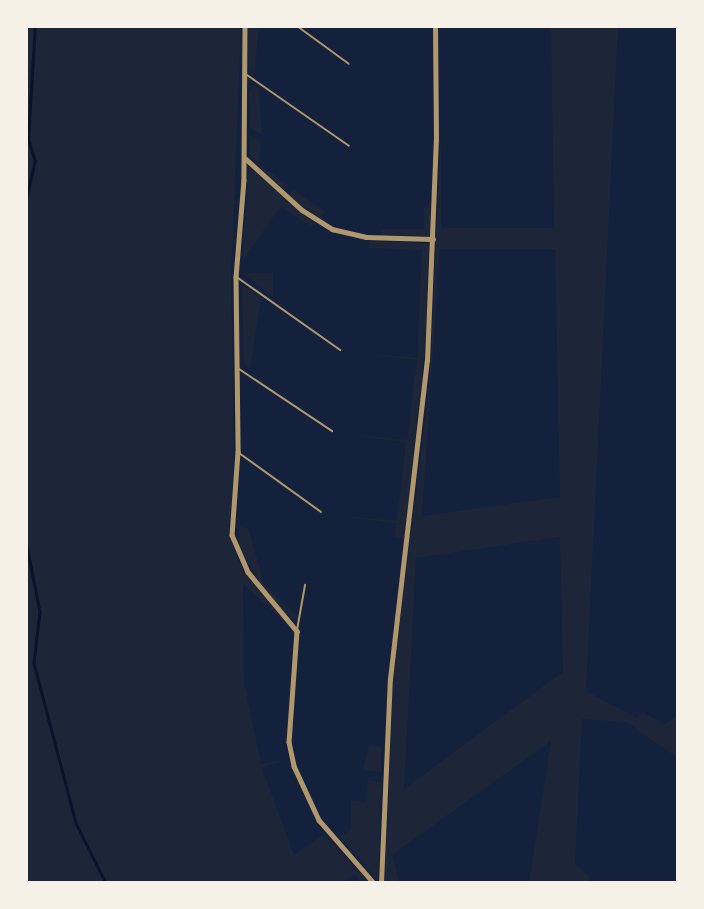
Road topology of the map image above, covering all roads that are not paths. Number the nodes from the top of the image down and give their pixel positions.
1 (245, 26) edge
2 (297, 26) edge
3 (435, 26) edge
4 (349, 64) dead end
5 (247, 75) junction
6 (349, 146) dead end
7 (245, 158) junction
8 (433, 239) junction
9 (236, 277) junction
10 (340, 350) dead end
11 (238, 368) junction
12 (332, 432) dead end
13 (238, 452) junction
14 (321, 512) dead end
15 (305, 585) dead end
16 (297, 631) junction
17 (374, 883) edge
18 (381, 883) edge

1 - 5 street
2 - 4 lane
3 - 8 street
5 - 6 lane
5 - 7 street
7 - 8 street
7 - 9 street
8 - 18 street
9 - 10 lane
9 - 11 street
11 - 12 lane
11 - 13 street
13 - 14 lane
13 - 16 street
15 - 16 lane
16 - 17 street

